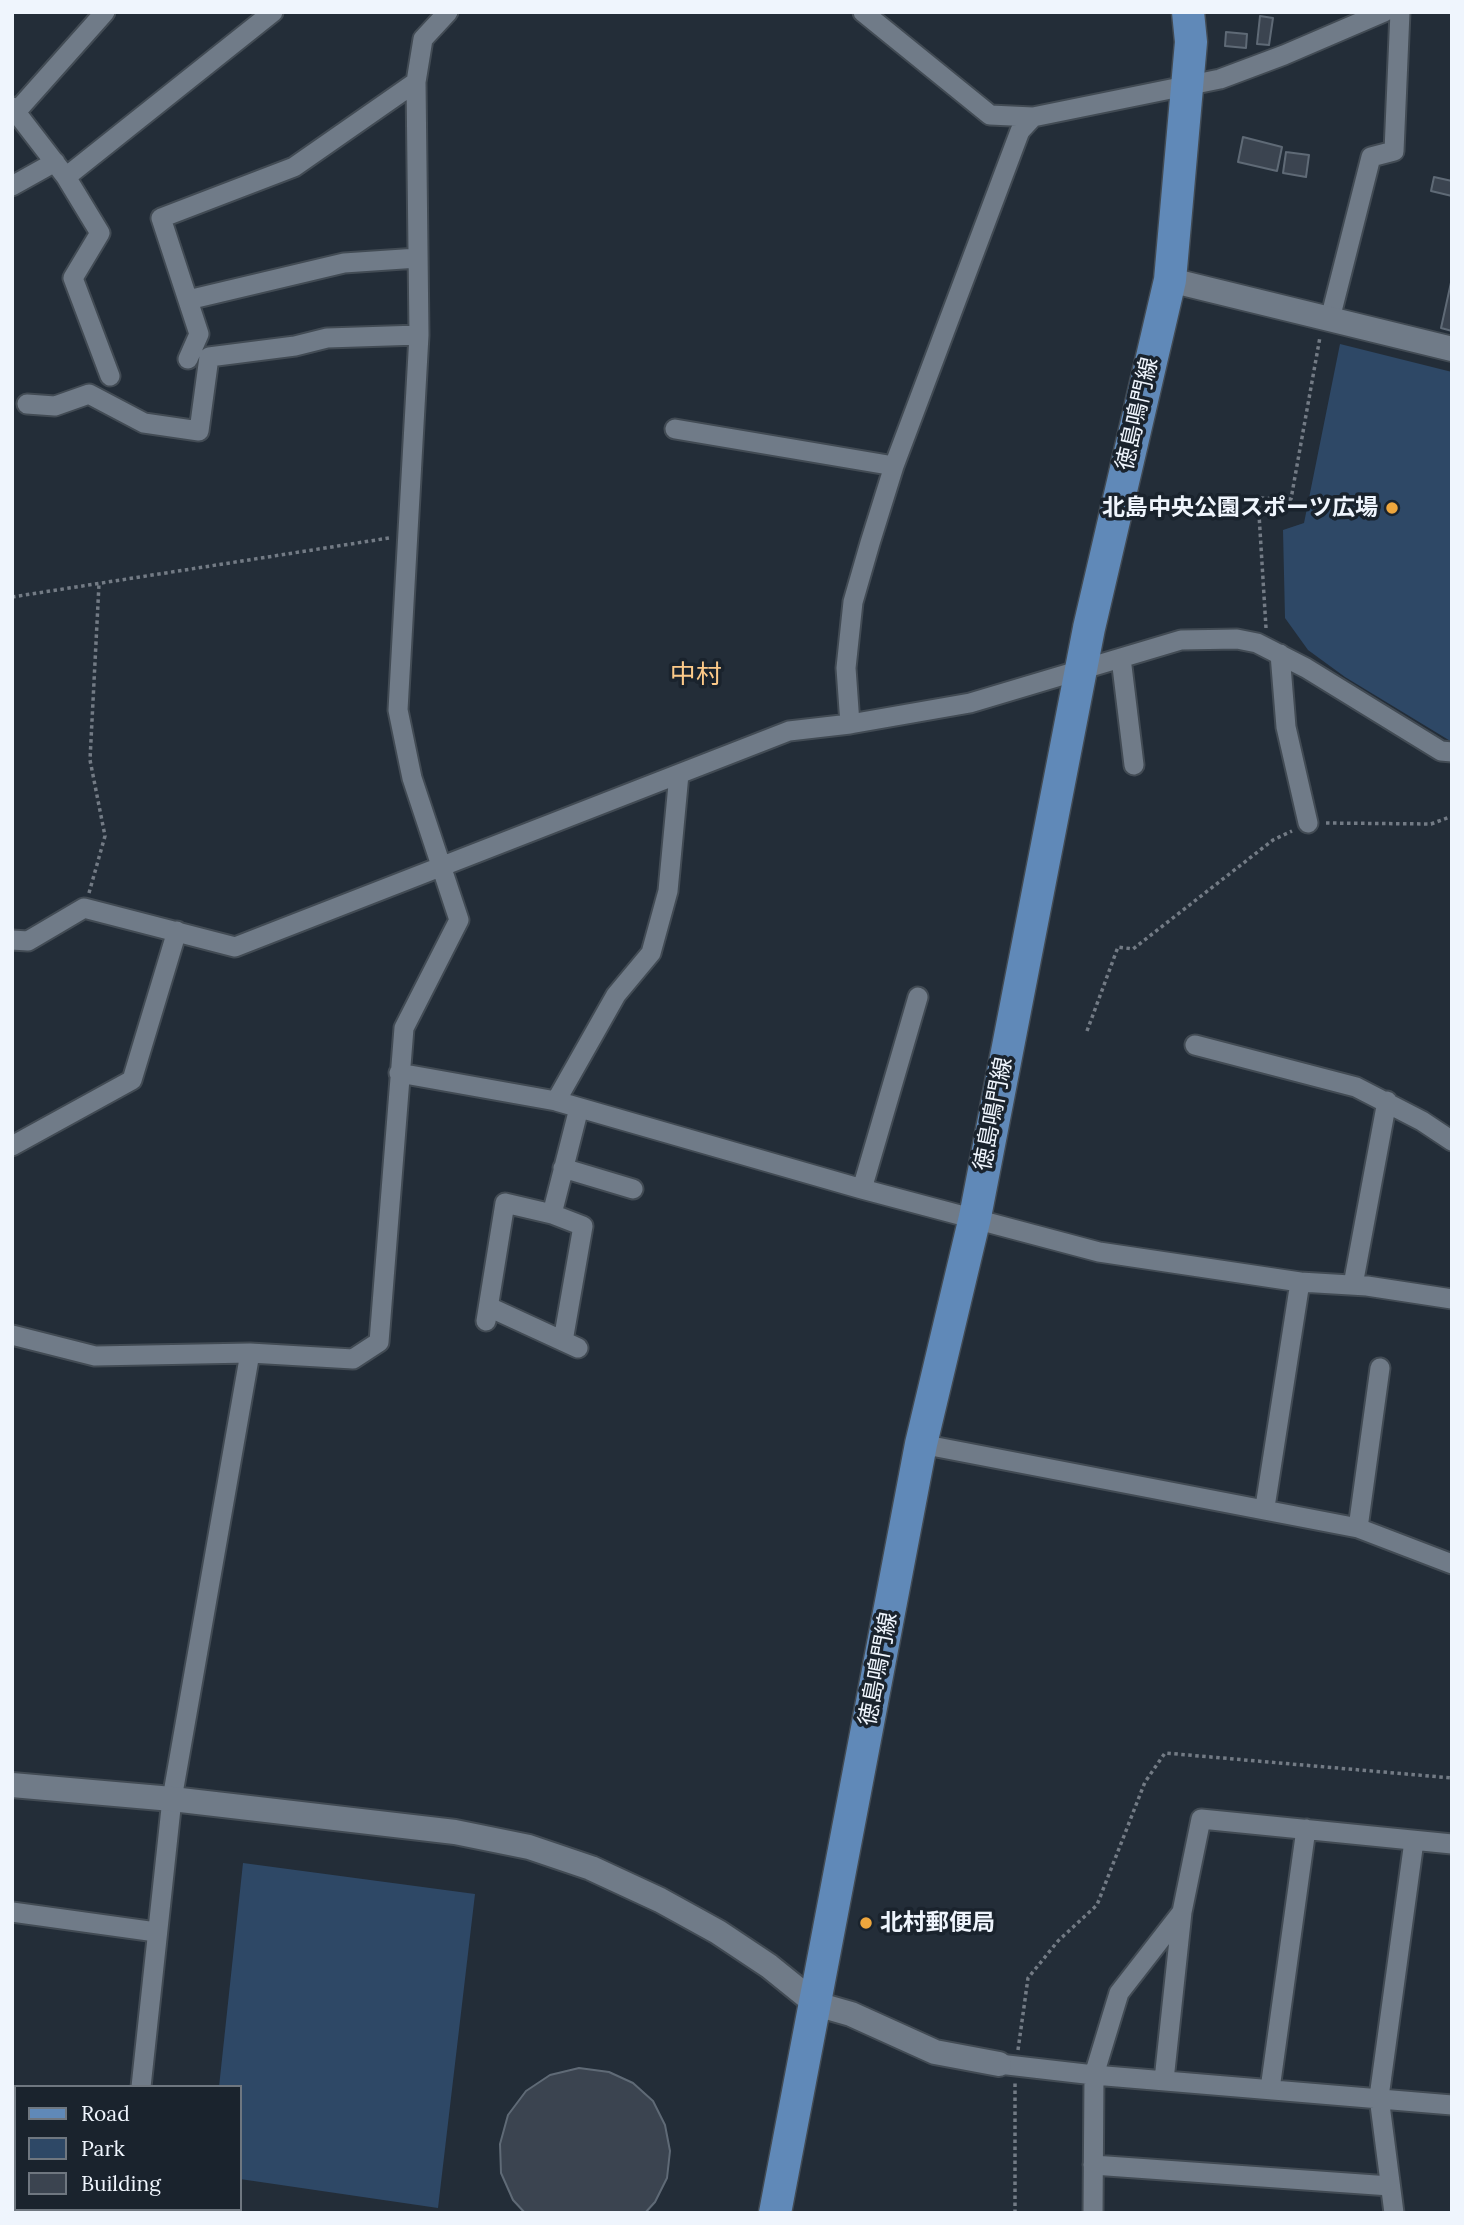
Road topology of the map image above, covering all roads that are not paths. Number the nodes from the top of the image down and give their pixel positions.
1 (105, 12) edge
2 (273, 12) edge
3 (447, 12) edge
4 (863, 12) edge
5 (1188, 12) edge
6 (1384, 12) edge
7 (1400, 12) edge
8 (415, 82) junction
9 (1185, 88) junction
10 (14, 110) edge
11 (1033, 117) junction
12 (60, 169) junction
13 (12, 186) edge
14 (418, 258) junction
15 (1170, 280) junction
16 (188, 300) junction
17 (1327, 319) junction
18 (419, 335) junction
19 (1452, 349) edge
20 (188, 359) dead end
21 (110, 376) dead end
22 (27, 404) dead end
23 (675, 429) dead end
24 (894, 466) junction
25 (1274, 651) junction
26 (1121, 658) junction
27 (1080, 670) junction
28 (850, 724) junction
29 (1452, 752) edge
30 (1134, 765) dead end
31 (679, 774) junction
32 (1308, 822) road end
33 (442, 867) junction
34 (177, 930) junction
35 (12, 940) edge
36 (918, 997) dead end
37 (1195, 1045) dead end
38 (399, 1073) junction
39 (556, 1101) junction
40 (1387, 1101) junction
41 (579, 1108) junction
42 (1452, 1141) edge
43 (12, 1146) edge
44 (563, 1168) junction
45 (633, 1188) dead end
46 (862, 1189) junction
47 (551, 1214) junction
48 (975, 1217) junction
49 (1300, 1282) junction
50 (1353, 1285) junction
51 (1452, 1299) edge
52 (12, 1335) edge
53 (250, 1353) junction
54 (1380, 1367) dead end
55 (921, 1444) junction
56 (1265, 1507) junction
57 (1358, 1528) junction
58 (1452, 1564) edge
59 (12, 1785) edge
60 (173, 1799) junction
61 (1306, 1829) junction
62 (1414, 1841) junction
63 (1452, 1844) edge
64 (12, 1912) edge
65 (1182, 1912) junction
66 (156, 1932) junction
67 (816, 2004) junction
68 (1007, 2064) joint
69 (1094, 2075) junction
70 (1164, 2080) junction
71 (142, 2085) edge
72 (1270, 2089) junction
73 (1378, 2097) junction
74 (1452, 2105) edge
75 (1093, 2165) junction
76 (1390, 2186) junction
77 (775, 2213) edge
78 (1093, 2213) edge
79 (1394, 2213) edge

1 - 10 street
2 - 12 street
3 - 8 street
4 - 11 street
5 - 9 main road, 徳島鳴門線
6 - 9 street
7 - 17 street
8 - 14 street
8 - 16 street
9 - 11 street
9 - 15 main road, 徳島鳴門線
10 - 12 street
11 - 24 street
12 - 13 street
12 - 21 street
14 - 16 street
14 - 18 street
15 - 17 street
15 - 27 main road, 徳島鳴門線
16 - 20 street
17 - 19 street
18 - 22 street
18 - 33 street
23 - 24 street
24 - 28 street
25 - 26 street
25 - 29 street
25 - 32 street
26 - 27 street
26 - 30 street
27 - 28 street
27 - 48 main road, 徳島鳴門線
28 - 31 street
31 - 33 street
31 - 39 street
33 - 34 street
33 - 38 street
34 - 35 street
34 - 43 street
36 - 46 street
37 - 40 street
38 - 39 street
38 - 53 street
39 - 41 street
40 - 42 street
40 - 50 street
41 - 44 street
41 - 46 street
44 - 45 street
44 - 47 street
46 - 48 street
47 - 47 street
48 - 49 street
48 - 55 main road, 徳島鳴門線
49 - 50 street
49 - 56 street
50 - 51 street
52 - 53 street
53 - 60 street
54 - 57 street
55 - 56 street
55 - 67 main road, 徳島鳴門線
56 - 57 street
57 - 58 street
59 - 60 street
60 - 66 street
60 - 67 street
61 - 62 street
61 - 65 street
61 - 72 street
62 - 63 street
62 - 73 street
64 - 66 street
65 - 69 street
65 - 70 street
66 - 71 street
67 - 68 street
67 - 77 main road, 徳島鳴門線
68 - 69 street
69 - 70 street
69 - 75 street
70 - 72 street
72 - 73 street
73 - 74 street
73 - 76 street
75 - 76 street
75 - 78 street
76 - 79 street

